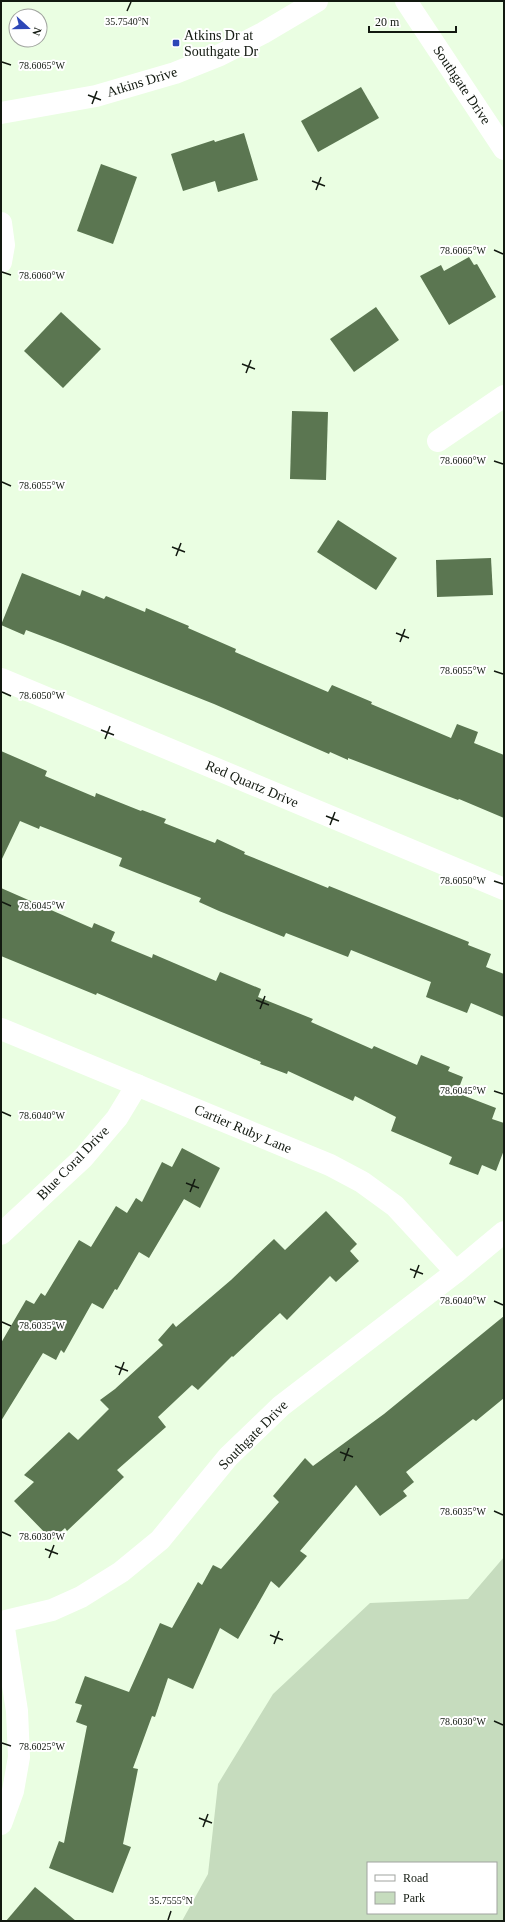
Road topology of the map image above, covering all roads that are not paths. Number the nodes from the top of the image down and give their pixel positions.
1 (317, 1) edge
2 (406, 1) edge
3 (1, 113) edge
4 (504, 149) edge
5 (1, 223) edge
6 (1, 262) edge
7 (504, 396) edge
8 (438, 441) dead end
9 (1, 679) edge
10 (504, 889) edge
11 (1, 1029) edge
12 (137, 1085) junction
13 (504, 1232) edge
14 (1, 1234) edge
15 (456, 1272) junction
16 (2, 1622) edge
17 (1, 1824) edge

1 - 3 street, Atkins Drive
2 - 4 street, Southgate Drive
5 - 6 street
7 - 8 street
9 - 10 street, Red Quartz Drive
11 - 12 street, Cartier Ruby Lane
12 - 14 street, Blue Coral Drive
12 - 15 street, Cartier Ruby Lane
13 - 15 street, Southgate Drive
15 - 16 street, Southgate Drive
16 - 17 street

